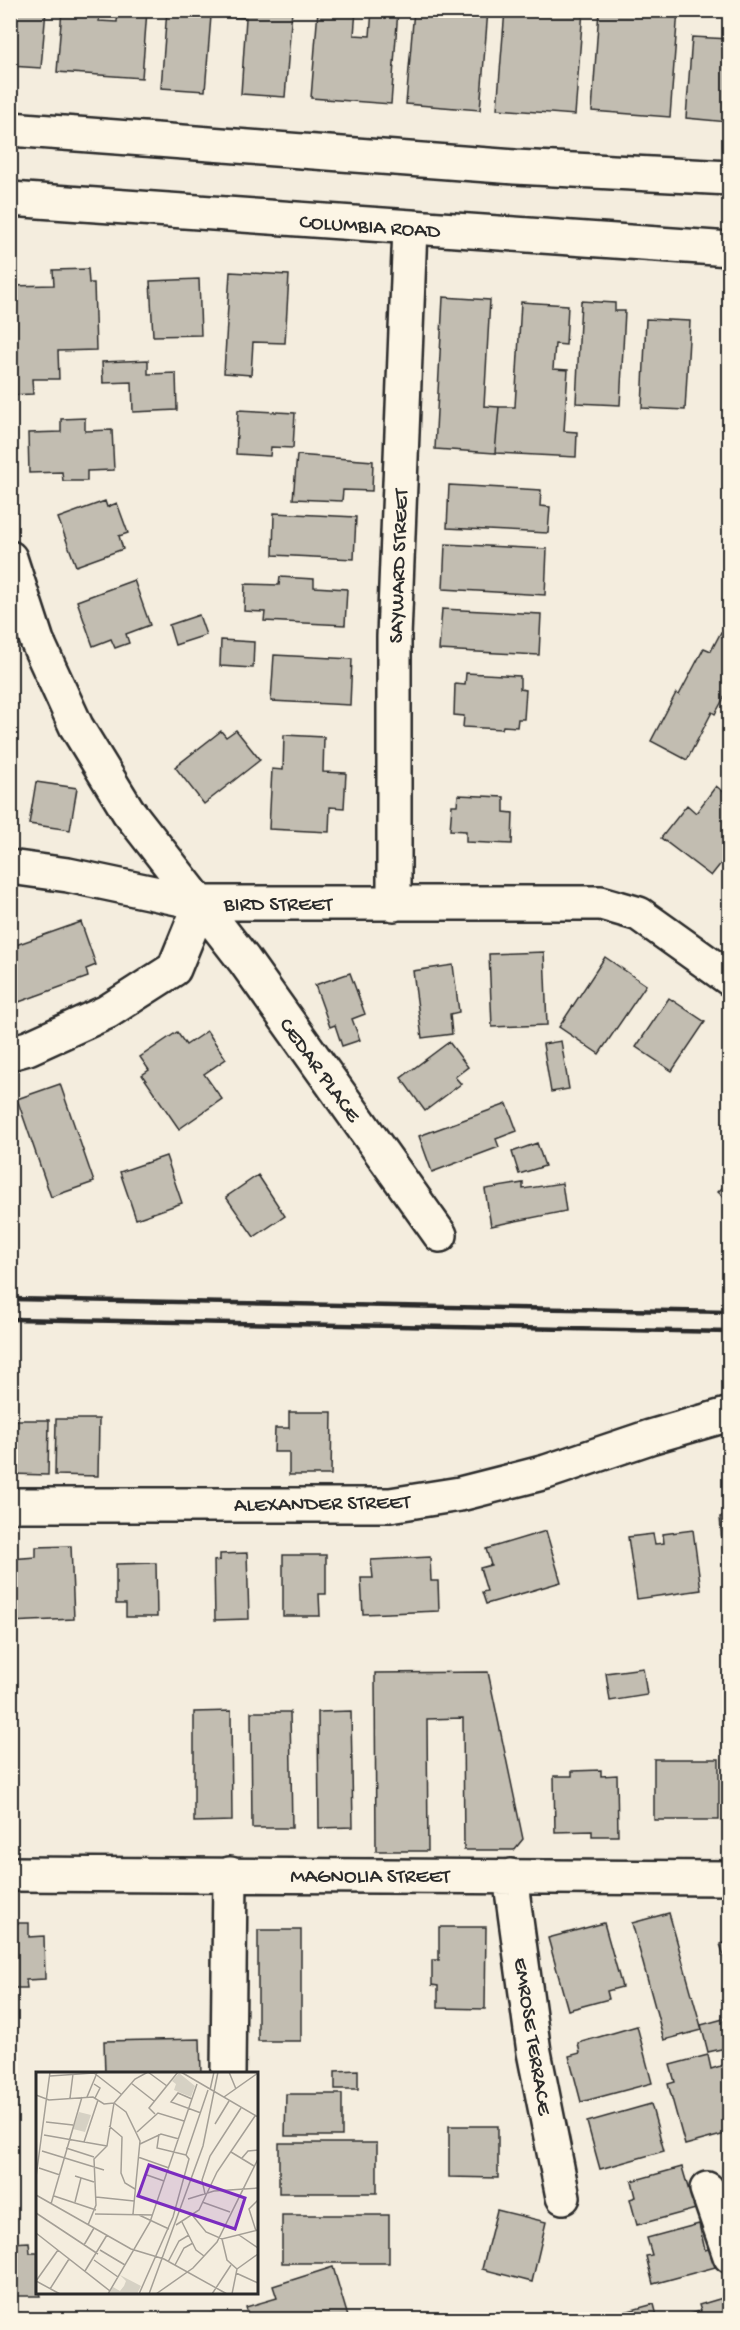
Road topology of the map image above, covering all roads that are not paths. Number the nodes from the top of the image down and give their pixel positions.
1 (10, 129) edge
2 (729, 178) edge
3 (10, 199) edge
4 (410, 228) junction
5 (729, 249) edge
6 (10, 558) edge
7 (10, 867) edge
8 (201, 903) junction
9 (394, 904) junction
10 (729, 979) edge
11 (10, 1053) edge
12 (440, 1235) dead end
13 (729, 1414) edge
14 (10, 1505) edge
15 (10, 1874) edge
16 (230, 1874) junction
17 (510, 1876) junction
18 (729, 1878) edge
19 (228, 2072) edge
20 (707, 2189) dead end
21 (563, 2197) dead end
22 (729, 2256) edge

1 - 2 street
3 - 4 street, COLUMBIA ROAD
4 - 5 street, COLUMBIA ROAD
4 - 9 street, SAYWARD STREET
6 - 8 street, BIRD STREET
7 - 8 street
8 - 9 street, BIRD STREET
8 - 11 street
8 - 12 street, CEDAR PLACE
9 - 10 street, BIRD STREET
13 - 14 street, ALEXANDER STREET
15 - 16 street, MAGNOLIA STREET
16 - 17 street, MAGNOLIA STREET
16 - 19 street
17 - 18 street, MAGNOLIA STREET
17 - 21 street, EMROSE TERRACE
20 - 22 street

